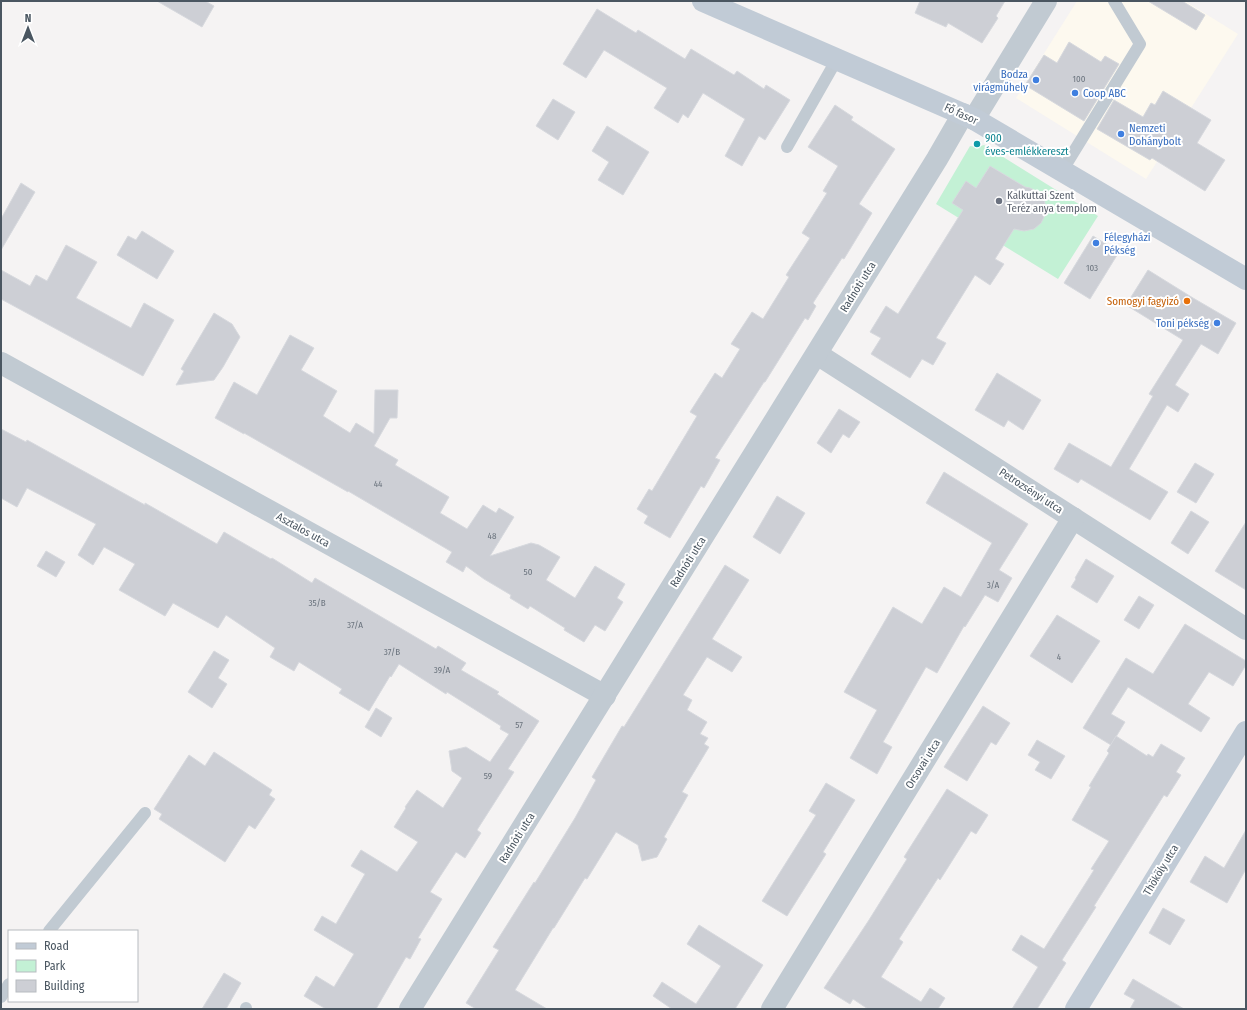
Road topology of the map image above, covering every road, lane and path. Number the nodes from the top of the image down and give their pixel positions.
1 (702, 1) edge
2 (1046, 1) edge
3 (1114, 1) edge
4 (837, 59) junction
5 (968, 117) junction
6 (787, 147) dead end
7 (1062, 171) junction
8 (1246, 279) edge
9 (817, 354) junction
10 (1, 363) edge
11 (1073, 518) junction
12 (1246, 629) edge
13 (605, 696) junction
14 (1246, 732) edge
15 (145, 813) dead end
16 (50, 930) edge
17 (8, 986) edge
18 (1, 996) edge
19 (410, 1009) edge
20 (772, 1009) edge
21 (1076, 1009) edge

1 - 4 street, Fő fasor
2 - 5 street, Radnóti utca
3 - 7 lane
4 - 5 street, Fő fasor
4 - 6 lane
5 - 7 street, Fő fasor
5 - 9 street, Radnóti utca
7 - 8 street, Fő fasor
9 - 11 street, Petrozsényi utca
9 - 13 street, Radnóti utca
10 - 13 street, Asztalos utca
11 - 12 street, Petrozsényi utca
11 - 20 street, Orsovai utca
13 - 19 street, Radnóti utca
14 - 21 street, Thököly utca
15 - 16 lane
17 - 18 lane

